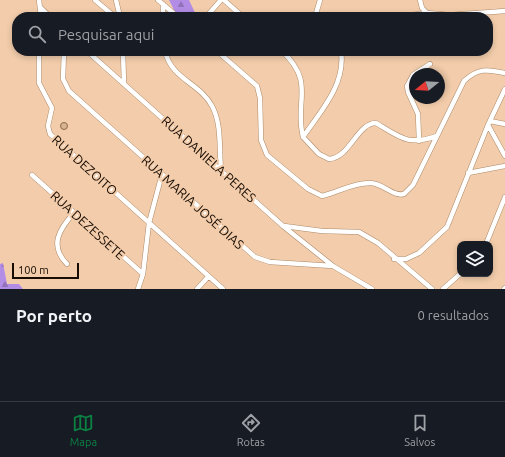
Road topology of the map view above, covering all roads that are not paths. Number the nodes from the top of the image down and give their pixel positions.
1 (39, 0) edge
2 (95, 0) edge
3 (116, 0) edge
4 (158, 0) edge
5 (222, 0) edge
6 (320, 0) edge
7 (420, 0) edge
8 (163, 4) junction
9 (41, 8) junction
10 (505, 11) edge
11 (41, 12) edge
12 (45, 12) edge
13 (109, 12) edge
14 (119, 12) edge
15 (163, 12) edge
16 (172, 12) edge
17 (211, 12) edge
18 (237, 12) edge
19 (316, 12) edge
20 (426, 12) edge
21 (491, 12) edge
22 (39, 56) edge
23 (64, 56) edge
24 (93, 56) edge
25 (123, 56) edge
26 (166, 56) edge
27 (223, 56) edge
28 (287, 56) edge
29 (341, 56) edge
30 (430, 64) dead end
31 (505, 73) edge
32 (124, 84) junction
33 (505, 89) edge
34 (489, 123) junction
35 (505, 124) edge
36 (438, 136) junction
37 (303, 137) junction
38 (418, 141) junction
39 (505, 156) edge
40 (505, 166) edge
41 (221, 170) junction
42 (468, 173) junction
43 (162, 174) junction
44 (32, 175) dead end
45 (505, 197) edge
46 (74, 213) junction
47 (149, 223) junction
48 (283, 226) junction
49 (487, 241) edge
50 (394, 259) junction
51 (67, 264) dead end
52 (333, 266) junction
53 (143, 274) junction
54 (208, 277) junction
55 (457, 277) edge
56 (138, 289) edge
57 (197, 289) edge
58 (223, 289) edge
59 (372, 289) edge
60 (432, 289) edge
61 (443, 289) edge

1 - 9 street
2 - 13 street
3 - 14 street
4 - 8 street
5 - 17 street
5 - 18 street
6 - 19 street
7 - 20 street
8 - 15 street
8 - 16 street
9 - 11 street
9 - 12 street
10 - 21 street
22 - 47 street, RUA DEZOITO
23 - 43 street, RUA MARIA JOSÉ DIAS
24 - 32 street, RUA DANIELA PERES
25 - 32 street
26 - 41 street
27 - 36 street
28 - 37 street
29 - 37 street
30 - 38 street
31 - 36 street
32 - 41 street, RUA DANIELA PERES
33 - 34 street
34 - 35 street
34 - 39 street
34 - 42 street
36 - 38 street
37 - 38 street
40 - 42 street
41 - 48 street, RUA DANIELA PERES
42 - 50 street
43 - 47 street
43 - 52 street, RUA MARIA JOSÉ DIAS
44 - 46 street, RUA DEZESSETE
45 - 49 street
46 - 51 street
46 - 53 street, RUA DEZESSETE
47 - 53 street
47 - 54 street
48 - 50 street
48 - 52 street, RUA DANIELA PERES
50 - 60 street
52 - 59 street, RUA MARIA JOSÉ DIAS
53 - 56 street
54 - 57 street
54 - 58 street
55 - 61 street

